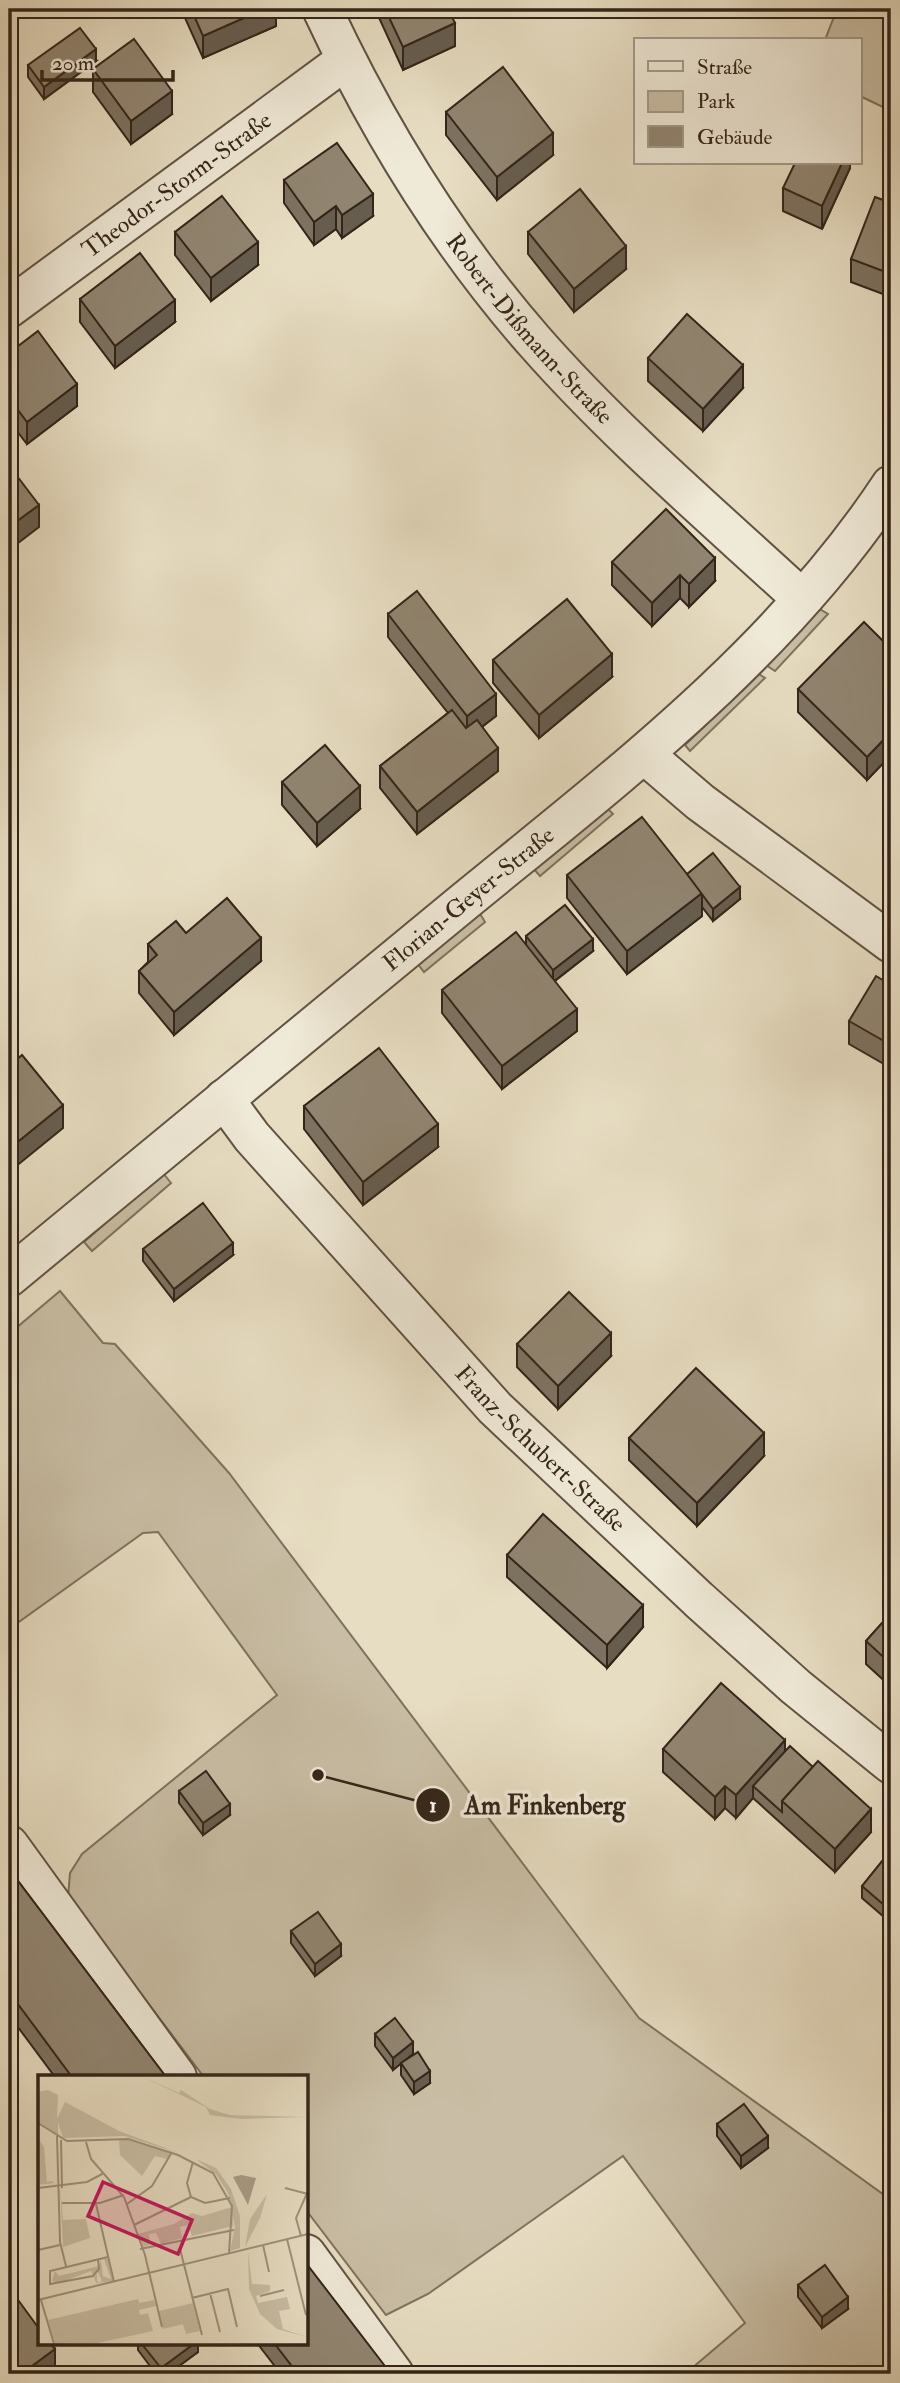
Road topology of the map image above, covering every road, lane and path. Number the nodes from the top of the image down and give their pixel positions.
1 (322, 9) edge
2 (346, 60) junction
3 (9, 308) edge
4 (891, 485) edge
5 (801, 598) junction
6 (644, 754) junction
7 (891, 943) edge
8 (223, 1099) junction
9 (9, 1278) edge
10 (891, 1764) edge
11 (9, 1845) edge
12 (176, 2075) edge
13 (308, 2257) edge
14 (394, 2374) edge

1 - 2 street, Robert-Dißmann-Straße
2 - 3 street, Theodor-Storm-Straße
2 - 5 street, Robert-Dißmann-Straße
4 - 5 street, Florian-Geyer-Straße
5 - 6 street, Florian-Geyer-Straße
6 - 7 street
6 - 8 street, Florian-Geyer-Straße
8 - 9 street, Florian-Geyer-Straße
8 - 10 street, Franz-Schubert-Straße
11 - 12 street
13 - 14 street

